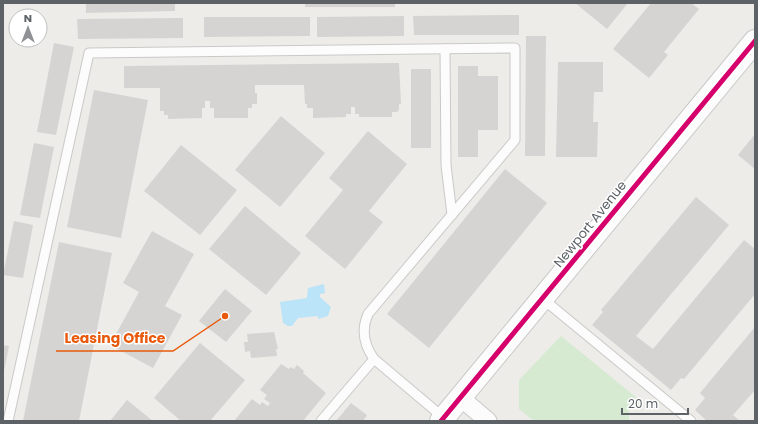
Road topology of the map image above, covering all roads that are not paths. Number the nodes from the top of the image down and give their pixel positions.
1 (755, 41) edge
2 (445, 49) junction
3 (452, 215) junction
4 (543, 299) junction
5 (374, 358) junction
6 (461, 398) junction
7 (443, 420) edge
8 (8, 421) edge
9 (321, 421) edge
10 (488, 421) edge
11 (692, 421) edge

1 - 4 street, Newport Avenue
2 - 3 lane
2 - 3 lane
2 - 8 lane
3 - 5 lane
4 - 6 street, Newport Avenue
4 - 11 lane
5 - 7 lane
5 - 9 lane
6 - 7 street, Newport Avenue
6 - 10 street

